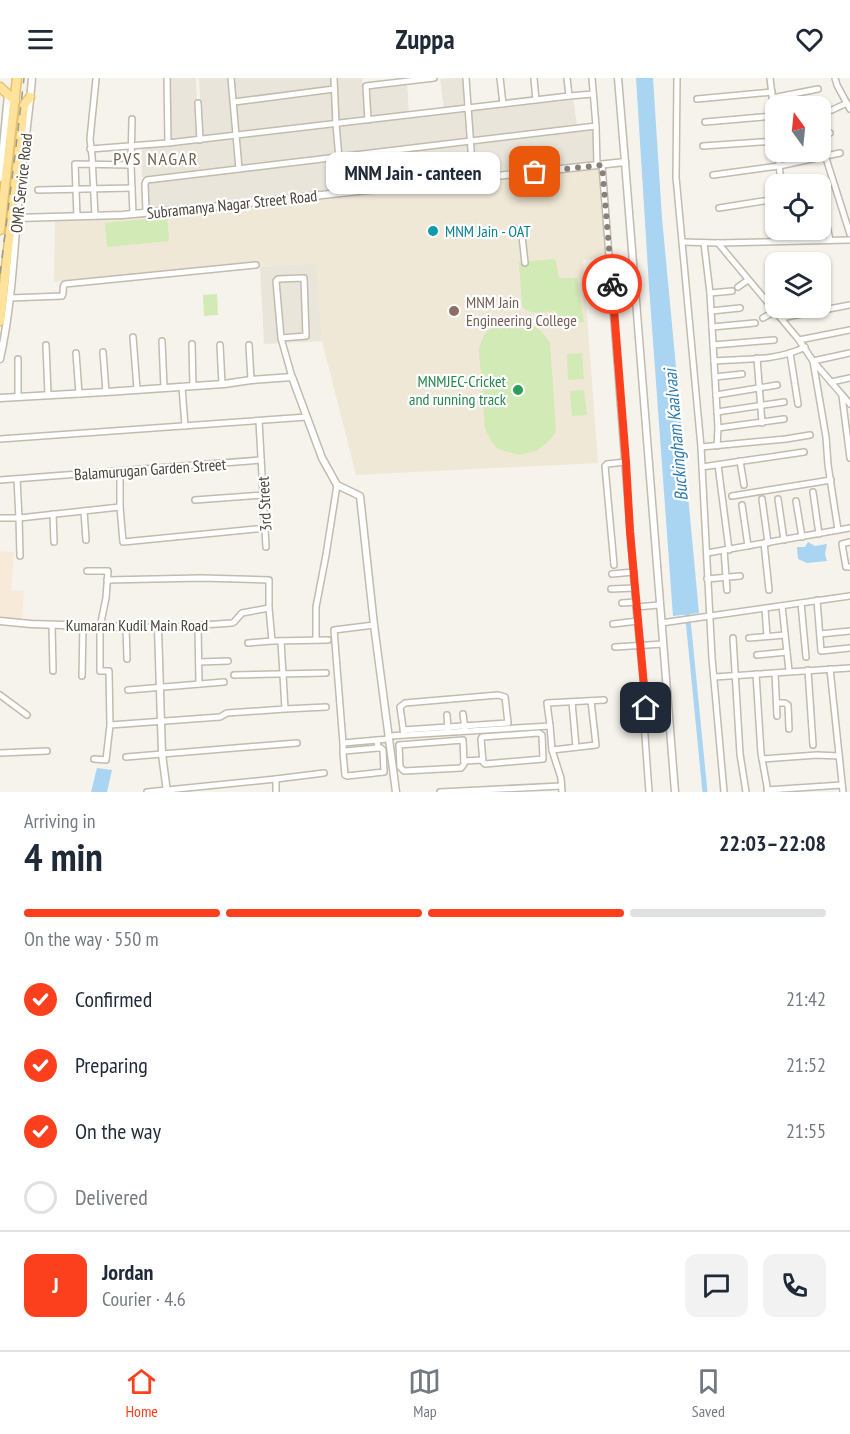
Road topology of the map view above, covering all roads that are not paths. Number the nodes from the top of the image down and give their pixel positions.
1 (17, 78) edge
2 (32, 78) edge
3 (167, 78) edge
4 (231, 78) edge
5 (334, 78) edge
6 (366, 78) edge
7 (434, 78) edge
8 (466, 78) edge
9 (500, 78) edge
10 (567, 78) edge
11 (592, 78) edge
12 (618, 78) edge
13 (677, 78) edge
14 (770, 78) edge
15 (835, 78) edge
16 (96, 79) edge
17 (534, 79) edge
18 (366, 86) junction
19 (0, 87) edge
20 (334, 89) junction
21 (818, 89) dead end
22 (593, 94) junction
23 (8, 95) junction
24 (772, 95) junction
25 (569, 96) junction
26 (30, 97) junction
27 (698, 99) dead end
28 (536, 100) junction
29 (15, 101) junction
30 (234, 102) junction
31 (198, 103) dead end
32 (503, 104) junction
33 (849, 106) edge
34 (467, 108) junction
35 (831, 110) edge
36 (132, 119) dead end
37 (765, 119) edge
38 (368, 120) junction
39 (705, 122) dead end
40 (336, 124) junction
41 (596, 126) junction
42 (236, 135) junction
43 (200, 140) junction
44 (470, 142) junction
45 (765, 142) edge
46 (168, 143) junction
47 (704, 146) dead end
48 (132, 147) junction
49 (90, 149) junction
50 (840, 153) dead end
51 (831, 154) edge
52 (339, 157) junction
53 (626, 162) junction
54 (779, 162) edge
55 (796, 162) edge
56 (827, 162) edge
57 (93, 165) junction
58 (131, 165) junction
59 (600, 165) junction
60 (779, 166) junction
61 (239, 169) junction
62 (780, 174) edge
63 (713, 175) dead end
64 (0, 178) edge
65 (473, 178) junction
66 (132, 188) junction
67 (76, 189) junction
68 (94, 189) junction
69 (38, 190) dead end
70 (342, 193) junction
71 (765, 201) edge
72 (718, 208) dead end
73 (146, 212) junction
74 (133, 214) junction
75 (76, 216) junction
76 (95, 216) junction
77 (15, 217) junction
78 (514, 228) dead end
79 (0, 230) edge
80 (850, 234) edge
81 (810, 240) edge
82 (831, 240) edge
83 (850, 240) edge
84 (787, 241) joint
85 (682, 242) junction
86 (704, 243) junction
87 (717, 243) junction
88 (525, 263) dead end
89 (256, 265) dead end
90 (748, 280) junction
91 (738, 287) dead end
92 (732, 291) dead end
93 (710, 293) junction
94 (759, 293) junction
95 (10, 298) junction
96 (751, 298) dead end
97 (765, 300) edge
98 (850, 305) edge
99 (740, 308) dead end
100 (831, 309) edge
101 (711, 311) junction
102 (781, 318) edge
103 (0, 321) edge
104 (755, 323) dead end
105 (712, 327) junction
106 (850, 330) edge
107 (133, 337) dead end
108 (280, 338) junction
109 (774, 340) dead end
110 (799, 340) junction
111 (162, 341) dead end
112 (192, 344) dead end
113 (46, 345) dead end
114 (220, 345) dead end
115 (249, 345) dead end
116 (713, 345) junction
117 (805, 347) junction
118 (103, 352) dead end
119 (76, 353) dead end
120 (790, 353) junction
121 (850, 353) edge
122 (757, 358) junction
123 (0, 359) edge
124 (18, 359) dead end
125 (714, 361) junction
126 (813, 361) junction
127 (742, 374) dead end
128 (715, 377) junction
129 (292, 378) junction
130 (850, 378) edge
131 (251, 380) junction
132 (831, 382) junction
133 (222, 384) junction
134 (777, 384) dead end
135 (193, 386) junction
136 (164, 387) junction
137 (182, 387) junction
138 (759, 388) junction
139 (137, 390) junction
140 (106, 392) junction
141 (79, 394) junction
142 (716, 395) junction
143 (842, 395) junction
144 (48, 396) junction
145 (18, 397) junction
146 (0, 398) edge
147 (784, 402) dead end
148 (849, 402) edge
149 (798, 404) dead end
150 (761, 405) junction
151 (717, 412) junction
152 (307, 417) junction
153 (784, 419) dead end
154 (259, 421) junction
155 (762, 423) junction
156 (185, 426) junction
157 (718, 428) junction
158 (810, 435) dead end
159 (0, 439) edge
160 (717, 446) junction
161 (701, 447) junction
162 (804, 452) dead end
163 (850, 458) edge
164 (261, 460) junction
165 (740, 461) junction
166 (626, 462) junction
167 (718, 465) junction
168 (702, 467) junction
169 (120, 472) junction
170 (17, 478) junction
171 (0, 480) edge
172 (831, 480) junction
173 (337, 485) junction
174 (744, 485) dead end
175 (813, 492) dead end
176 (264, 495) junction
177 (732, 496) dead end
178 (778, 499) dead end
179 (195, 500) dead end
180 (762, 500) dead end
181 (796, 501) dead end
182 (742, 505) dead end
183 (120, 507) junction
184 (84, 511) junction
185 (53, 514) junction
186 (0, 518) edge
187 (19, 518) junction
188 (266, 528) junction
189 (850, 528) edge
190 (838, 530) junction
191 (819, 534) junction
192 (802, 537) junction
193 (86, 540) dead end
194 (784, 540) junction
195 (54, 542) dead end
196 (850, 542) edge
197 (766, 543) junction
198 (748, 546) junction
199 (267, 547) dead end
200 (726, 550) junction
201 (707, 554) junction
202 (20, 556) dead end
203 (614, 565) dead end
204 (850, 567) edge
205 (87, 571) dead end
206 (634, 572) junction
207 (612, 574) dead end
208 (740, 576) dead end
209 (726, 578) junction
210 (107, 579) junction
211 (707, 579) junction
212 (635, 588) junction
213 (611, 589) dead end
214 (728, 590) dead end
215 (769, 590) dead end
216 (850, 596) edge
217 (817, 600) junction
218 (622, 603) dead end
219 (801, 603) junction
220 (636, 605) junction
221 (659, 605) junction
222 (782, 606) junction
223 (269, 608) junction
224 (765, 609) junction
225 (710, 616) junction
226 (0, 621) edge
227 (638, 621) junction
228 (661, 623) junction
229 (613, 624) dead end
230 (52, 625) junction
231 (374, 625) junction
232 (83, 626) junction
233 (198, 626) junction
234 (100, 627) junction
235 (126, 627) junction
236 (158, 628) junction
237 (850, 631) edge
238 (820, 634) junction
239 (785, 635) junction
240 (767, 636) junction
241 (733, 638) dead end
242 (749, 638) dead end
243 (316, 640) junction
244 (328, 640) dead end
245 (272, 641) junction
246 (281, 641) junction
247 (248, 643) dead end
248 (663, 644) junction
249 (640, 646) junction
250 (615, 647) dead end
251 (850, 648) edge
252 (787, 652) junction
253 (757, 655) dead end
254 (806, 657) dead end
255 (127, 659) dead end
256 (228, 661) dead end
257 (199, 662) junction
258 (850, 668) edge
259 (830, 669) junction
260 (807, 670) junction
261 (52, 671) dead end
262 (789, 671) junction
263 (326, 673) dead end
264 (775, 673) junction
265 (283, 674) junction
266 (756, 674) junction
267 (234, 675) dead end
268 (82, 676) dead end
269 (736, 676) junction
270 (714, 677) junction
271 (224, 682) dead end
272 (199, 684) junction
273 (161, 687) junction
274 (128, 690) dead end
275 (0, 695) edge
276 (604, 700) dead end
277 (591, 701) junction
278 (572, 702) junction
279 (777, 703) junction
280 (326, 707) dead end
281 (646, 708) dead end
282 (285, 710) junction
283 (464, 714) dead end
284 (27, 715) dead end
285 (447, 715) dead end
286 (777, 716) dead end
287 (669, 719) junction
288 (161, 721) junction
289 (110, 725) junction
290 (508, 726) junction
291 (550, 726) junction
292 (464, 729) junction
293 (789, 729) dead end
294 (448, 730) junction
295 (484, 730) junction
296 (539, 730) junction
297 (402, 733) junction
298 (389, 737) junction
299 (484, 737) junction
300 (377, 740) junction
301 (463, 740) junction
302 (297, 743) dead end
303 (343, 743) junction
304 (399, 745) junction
305 (813, 745) dead end
306 (576, 747) junction
307 (378, 748) junction
308 (552, 750) junction
309 (47, 751) dead end
310 (344, 751) junction
311 (0, 753) edge
312 (162, 754) junction
313 (839, 756) junction
314 (126, 757) dead end
315 (94, 759) dead end
316 (762, 759) junction
317 (482, 760) junction
318 (464, 761) junction
319 (324, 773) dead end
320 (276, 779) junction
321 (842, 785) junction
322 (562, 789) edge
323 (167, 791) edge
324 (460, 791) edge
325 (767, 791) edge
326 (147, 792) edge
327 (276, 792) edge
328 (396, 792) edge
329 (440, 792) edge
330 (649, 792) edge
331 (675, 792) edge
332 (724, 792) edge
333 (746, 792) edge
334 (843, 792) edge

1 - 29 main road
2 - 26 street, OMR Service Road
3 - 46 street
4 - 30 street
5 - 20 street
6 - 18 street
7 - 18 street
8 - 34 street
9 - 32 street
10 - 25 street
11 - 22 street
12 - 53 street
13 - 85 street
14 - 24 street
15 - 33 street
16 - 49 street
17 - 28 street
18 - 38 street
19 - 23 main road
20 - 30 street
20 - 40 street
21 - 24 street
22 - 25 street
22 - 41 street
23 - 29 main road
23 - 64 street
24 - 27 street
25 - 28 street
26 - 77 street, OMR Service Road
26 - 77 main road
28 - 32 street
29 - 79 main road
30 - 42 street
31 - 43 street
32 - 34 street
33 - 35 street
34 - 38 street
34 - 44 street
36 - 48 street
37 - 39 street
38 - 40 street
40 - 42 street
40 - 52 street
41 - 44 street
41 - 59 street
42 - 43 street
42 - 61 street
43 - 46 street
44 - 52 street
44 - 65 street
45 - 47 street
46 - 48 street
48 - 49 street
48 - 58 street
49 - 57 street
50 - 51 street
52 - 61 street
52 - 70 street
53 - 59 street, Subramanya Nagar Street Road
53 - 221 street
54 - 60 street
55 - 60 street
56 - 80 street
57 - 58 street
57 - 67 street
57 - 68 street
58 - 66 street
59 - 65 street, Subramanya Nagar Street Road
59 - 166 street
60 - 62 street
60 - 63 street
61 - 73 street
65 - 70 street, Subramanya Nagar Street Road
66 - 68 street
66 - 74 street
67 - 68 street
67 - 69 street
67 - 75 street
68 - 76 street
70 - 73 street, Subramanya Nagar Street Road
71 - 72 street
73 - 74 street, Subramanya Nagar Street Road
74 - 76 street, Subramanya Nagar Street Road
75 - 76 street, Subramanya Nagar Street Road
75 - 77 street, Subramanya Nagar Street Road
77 - 95 street, OMR Service Road
77 - 103 main road
78 - 88 street
81 - 84 street
82 - 83 street
84 - 87 street
85 - 86 street
85 - 161 street
86 - 87 street
86 - 93 street
87 - 90 street
89 - 95 street
90 - 91 street
90 - 94 street
92 - 93 street
93 - 101 street
94 - 96 street
94 - 97 street
95 - 123 street, OMR Service Road
98 - 100 street
99 - 101 street
101 - 105 street
102 - 110 street
104 - 105 street
105 - 116 street
106 - 110 street
107 - 139 street
108 - 108 street
108 - 129 street
109 - 116 street
110 - 117 street
111 - 136 street
112 - 135 street
113 - 144 street
114 - 133 street
115 - 131 street
116 - 125 street
117 - 120 street
117 - 126 street
118 - 140 street
119 - 141 street
120 - 122 street
120 - 149 street
121 - 126 street
122 - 125 street
122 - 138 street
124 - 145 street
125 - 128 street
126 - 132 street
126 - 172 street
127 - 128 street
128 - 142 street
129 - 131 street
129 - 152 street
130 - 132 street
131 - 133 street
132 - 143 street
133 - 135 street
134 - 138 street
135 - 137 street
136 - 137 street
136 - 139 street
137 - 156 street
138 - 142 street
138 - 150 street
139 - 140 street
140 - 141 street
141 - 144 street
142 - 151 street
143 - 148 street
143 - 163 street
144 - 145 street
145 - 146 street
147 - 150 street
150 - 151 street
150 - 155 street
151 - 157 street
152 - 154 street
152 - 173 street
153 - 155 street
154 - 156 street
154 - 164 street
155 - 157 street
156 - 159 street
157 - 160 street
158 - 160 street
160 - 161 street
161 - 168 street
162 - 165 street
164 - 169 street, Balamurugan Garden Street
164 - 176 street, 3rd Street
165 - 167 street
165 - 174 street
166 - 203 street
166 - 206 street
167 - 168 street
167 - 200 street
168 - 201 street
169 - 170 street, Balamurugan Garden Street
169 - 183 street
170 - 171 street, Balamurugan Garden Street
170 - 187 street
172 - 177 street
172 - 190 street
173 - 231 street
173 - 243 street
175 - 191 street
176 - 179 street
176 - 188 street, 3rd Street
178 - 194 street
180 - 197 street
181 - 192 street
182 - 198 street
183 - 184 street
183 - 188 street
184 - 185 street
184 - 193 street
185 - 187 street
185 - 195 street
186 - 187 street
187 - 202 street
188 - 199 street, 3rd Street
189 - 190 street
190 - 191 street
191 - 192 street
192 - 194 street
194 - 197 street
196 - 204 street
197 - 198 street
197 - 215 street
198 - 200 street
200 - 201 street
200 - 209 street
201 - 211 street
205 - 210 street
206 - 207 street
206 - 212 street
208 - 209 street
209 - 211 street
209 - 214 street
210 - 223 street
210 - 234 street
211 - 225 street
212 - 213 street
212 - 220 street
216 - 217 street
217 - 219 street
217 - 238 street
218 - 220 street
219 - 222 street
219 - 254 street
220 - 221 street
220 - 227 street
221 - 228 street
222 - 224 street
222 - 239 street
223 - 233 street, Kumaran Kudil Main Road
223 - 245 street
224 - 225 street
224 - 240 street
225 - 228 street
225 - 270 street
226 - 230 street, Kumaran Kudil Main Road
227 - 229 street
227 - 249 street
228 - 248 street
230 - 232 street, Kumaran Kudil Main Road
230 - 261 street
231 - 298 street
231 - 303 street
232 - 234 street, Kumaran Kudil Main Road
232 - 268 street
233 - 236 street, Kumaran Kudil Main Road
233 - 257 street
234 - 235 street, Kumaran Kudil Main Road
234 - 289 street
235 - 236 street, Kumaran Kudil Main Road
235 - 255 street
236 - 273 street
237 - 238 street
238 - 251 street
239 - 240 street
239 - 252 street
240 - 242 street
241 - 269 street
243 - 244 street
243 - 246 street
245 - 246 street
245 - 247 street
246 - 265 street
248 - 249 street
248 - 287 street
249 - 250 street
249 - 281 street
252 - 253 street
252 - 262 street
256 - 257 street
257 - 272 street
258 - 259 street
259 - 260 street
259 - 313 street
260 - 262 street
260 - 305 street
262 - 264 street
263 - 265 street
264 - 266 street
264 - 279 street
265 - 267 street
265 - 282 street
266 - 269 street
266 - 316 street
269 - 270 street
269 - 333 street
270 - 332 street
271 - 272 street
272 - 273 street
273 - 274 street
273 - 288 street
275 - 284 street
276 - 277 street
277 - 278 street
277 - 306 street
278 - 291 street
278 - 306 street
279 - 286 street
279 - 293 street
280 - 282 street
282 - 288 street
283 - 292 street
285 - 294 street
287 - 330 street
287 - 331 street
288 - 289 street
288 - 312 street
289 - 315 street
290 - 292 street
290 - 295 street
290 - 296 street
290 - 297 street
291 - 296 street
291 - 308 street
292 - 294 street
292 - 295 street
292 - 301 street
294 - 297 street
295 - 299 street
296 - 299 street
296 - 317 street
297 - 298 street
297 - 304 street
298 - 300 street
298 - 328 street
299 - 317 street
300 - 303 street
300 - 307 street
301 - 304 street
301 - 318 street
302 - 312 street
303 - 310 street
304 - 318 street
306 - 308 street
307 - 310 street
307 - 310 street
308 - 322 street
309 - 311 street
312 - 314 street
312 - 323 street
313 - 316 street
313 - 321 street
316 - 325 street
317 - 318 street
319 - 320 street
320 - 323 street
320 - 327 street
321 - 325 street
321 - 334 street
322 - 324 street
323 - 326 street
324 - 329 street

